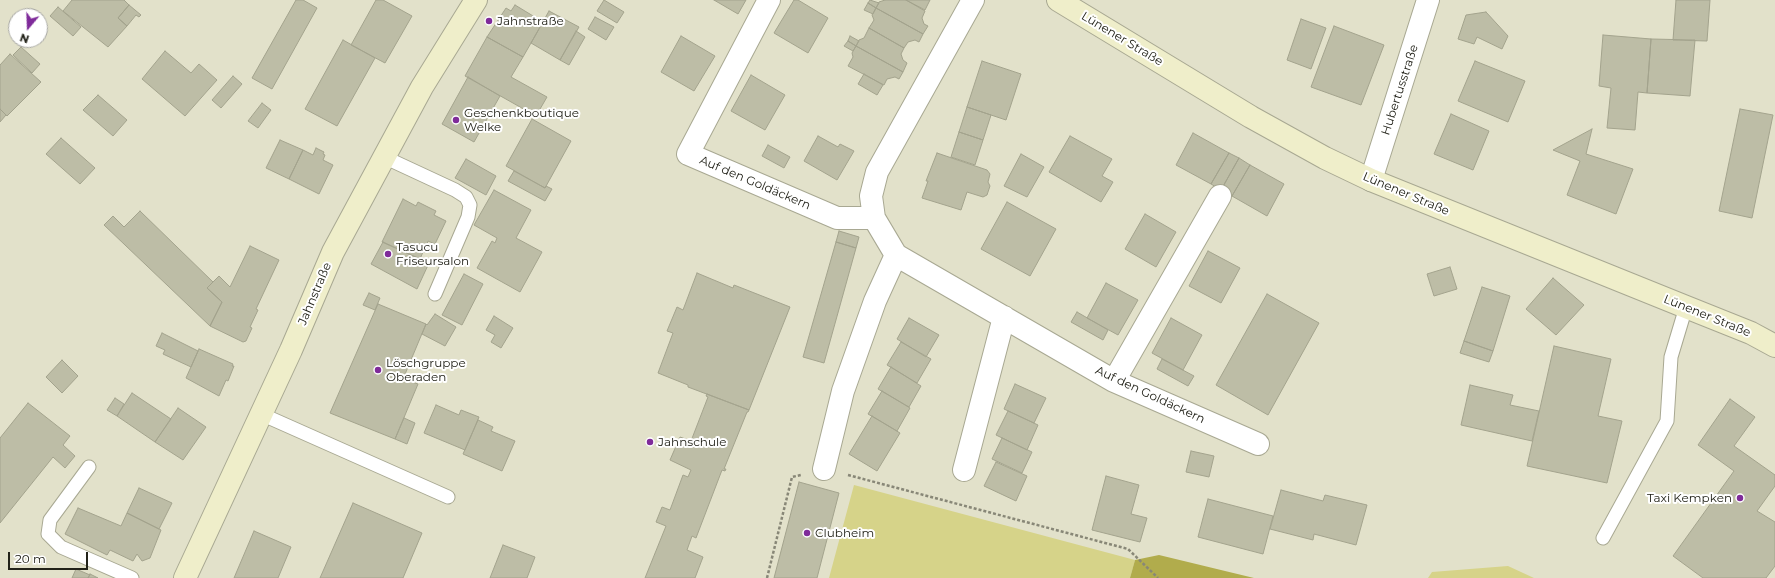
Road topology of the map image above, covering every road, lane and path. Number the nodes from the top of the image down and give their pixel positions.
1 (476, 0) edge
2 (769, 0) edge
3 (973, 0) edge
4 (1058, 0) edge
5 (1428, 0) edge
6 (384, 157) junction
7 (1371, 180) junction
8 (1220, 196) dead end
9 (874, 218) junction
10 (896, 255) junction
11 (435, 294) dead end
12 (1686, 307) junction
13 (1004, 317) junction
14 (1775, 346) edge
15 (1114, 381) junction
16 (260, 414) junction
17 (1258, 444) dead end
18 (89, 467) dead end
19 (824, 468) junction
20 (964, 470) dead end
21 (448, 497) dead end
22 (1604, 538) dead end
23 (132, 578) edge
24 (185, 578) edge
25 (767, 578) edge
26 (1158, 578) edge

1 - 6 main road, Jahnstraße
2 - 9 street, Auf den Goldäckern
3 - 9 street, Auf den Goldäckern
4 - 7 main road, Lünener Straße
5 - 7 street, Hubertusstraße
6 - 11 lane
6 - 16 main road, Jahnstraße
7 - 12 main road, Lünener Straße
8 - 15 street
9 - 10 street, Auf den Goldäckern
10 - 13 street, Auf den Goldäckern
10 - 19 street
12 - 14 main road, Lünener Straße
12 - 22 lane
13 - 15 street, Auf den Goldäckern
13 - 20 street
15 - 17 street, Auf den Goldäckern
16 - 21 lane
16 - 24 main road, Jahnstraße
18 - 23 lane
19 - 25 path
19 - 26 path

